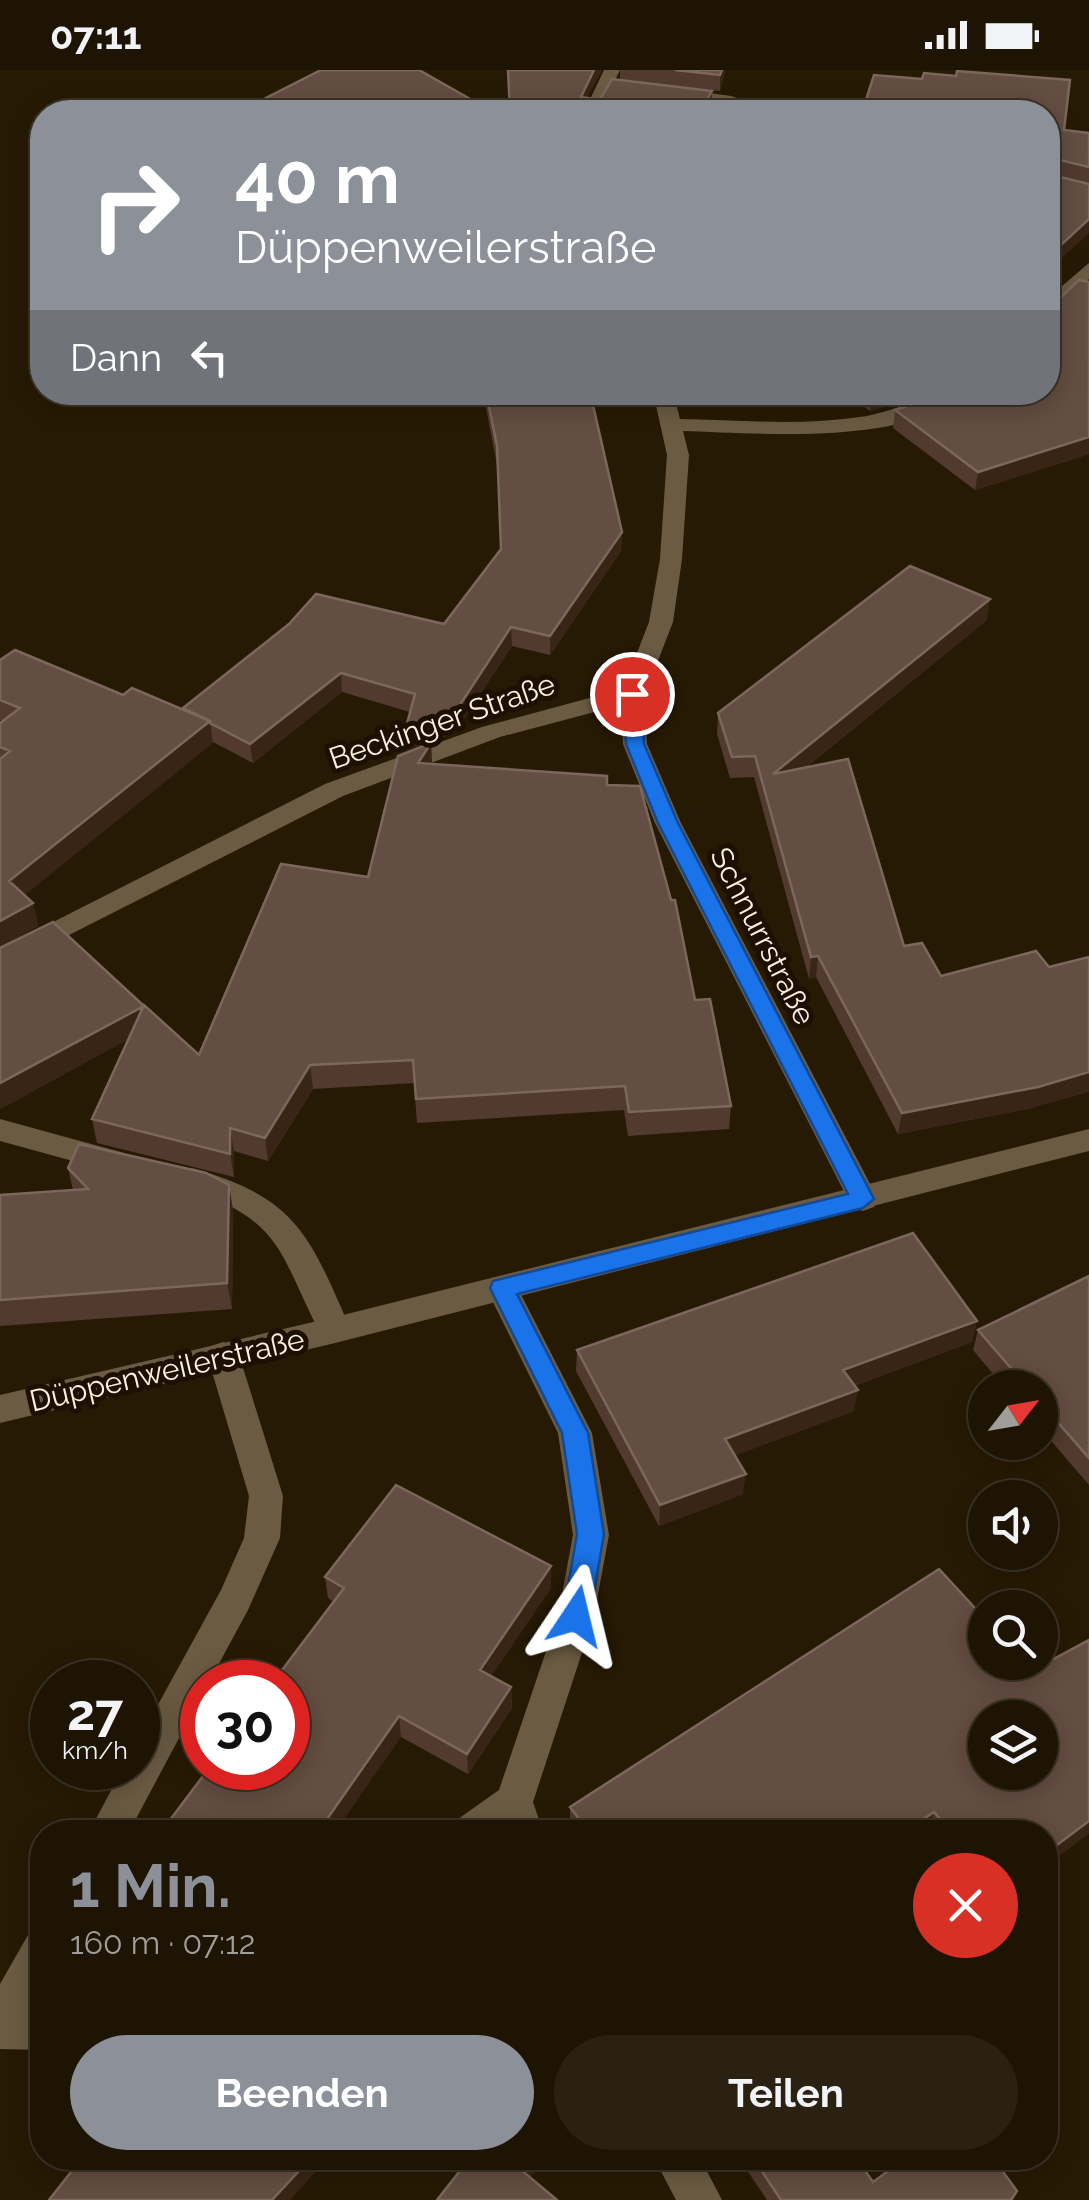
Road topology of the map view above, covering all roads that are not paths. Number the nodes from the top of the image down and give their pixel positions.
1 (656, 92) edge
2 (731, 100) edge
3 (1089, 269) edge
4 (1060, 297) edge
5 (667, 405) edge
6 (931, 405) edge
7 (674, 425) junction
8 (632, 694) junction
9 (0, 961) edge
10 (0, 1130) edge
11 (1089, 1140) edge
12 (863, 1199) junction
13 (502, 1288) junction
14 (335, 1330) junction
15 (224, 1356) junction
16 (0, 1409) edge
17 (519, 1817) edge
18 (115, 1820) edge
19 (30, 1971) edge
20 (0, 2026) edge
21 (30, 2028) edge
22 (683, 2170) edge
23 (700, 2200) edge

1 - 2 street
3 - 4 street
5 - 7 street
6 - 7 street
7 - 8 street
8 - 9 street, Beckinger Straße
8 - 12 street, Schnurrstraße
10 - 14 street, Düppenweilerstraße
11 - 12 street, Düppenweilerstraße
12 - 13 street, Düppenweilerstraße
13 - 14 street, Düppenweilerstraße
13 - 17 street
14 - 15 street, Düppenweilerstraße
15 - 16 street, Düppenweilerstraße
15 - 18 street
19 - 20 street
20 - 21 street
22 - 23 street

